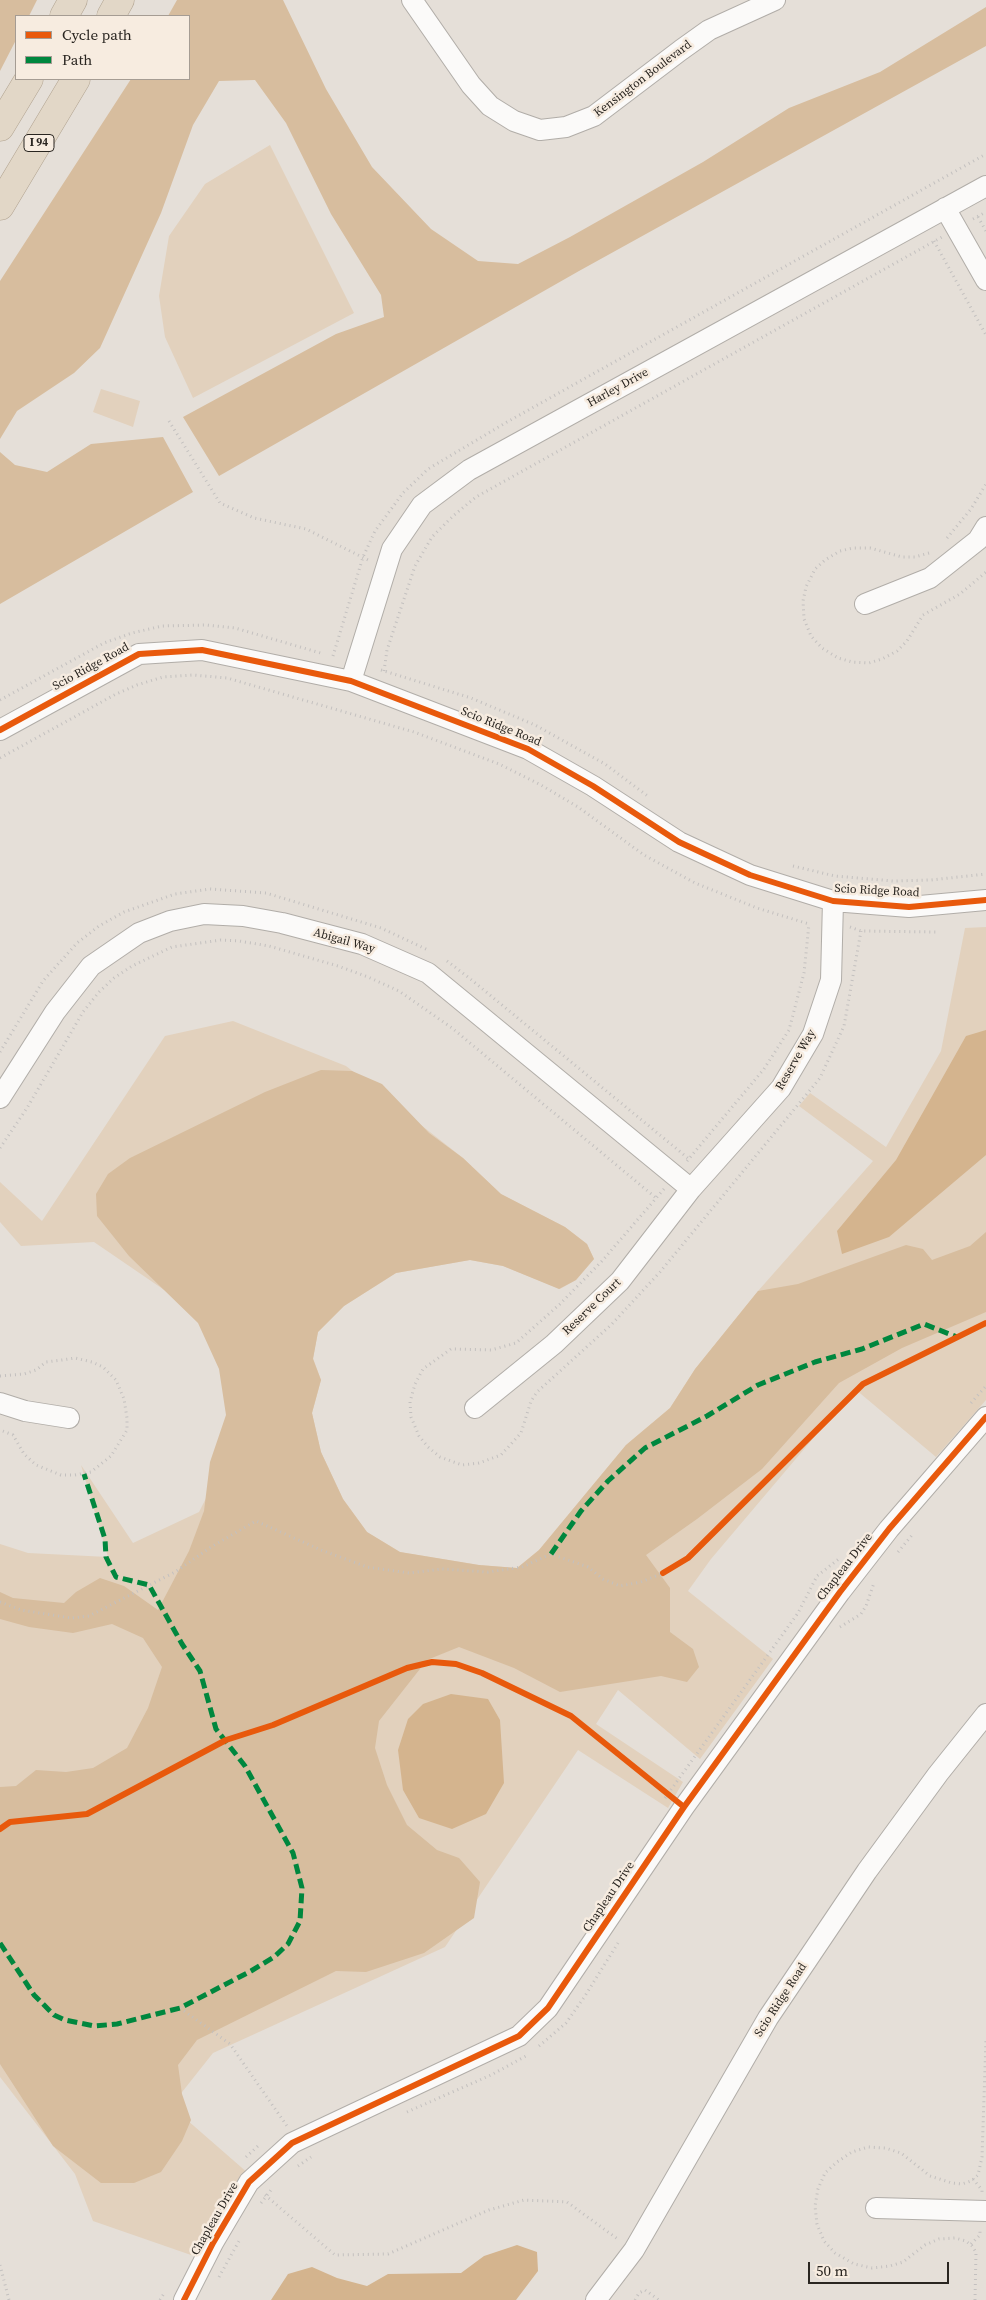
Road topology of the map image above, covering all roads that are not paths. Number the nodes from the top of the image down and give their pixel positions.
1 (73, 0) edge
2 (120, 0) edge
3 (412, 0) edge
4 (775, 0) edge
5 (65, 15) edge
6 (112, 15) edge
7 (28, 80) edge
8 (75, 80) edge
9 (0, 128) edge
10 (986, 186) edge
11 (0, 206) edge
12 (945, 208) junction
13 (986, 280) edge
14 (986, 527) edge
15 (865, 604) dead end
16 (351, 681) junction
17 (0, 730) edge
18 (986, 900) edge
19 (833, 901) junction
20 (0, 1098) edge
21 (691, 1189) junction
22 (0, 1403) edge
23 (475, 1408) dead end
24 (986, 1416) edge
25 (68, 1418) dead end
26 (986, 1714) edge
27 (876, 2208) dead end
28 (986, 2211) edge
29 (607, 2296) edge
30 (184, 2300) edge

1 - 5 highway
2 - 6 highway
3 - 4 street, Kensington Boulevard
7 - 9 highway
8 - 11 highway, I 94
10 - 12 street, Harley Drive
12 - 13 street
12 - 16 street, Harley Drive
14 - 15 street
16 - 17 street, Scio Ridge Road
16 - 19 street, Scio Ridge Road
18 - 19 street, Scio Ridge Road
19 - 21 street, Reserve Way
20 - 21 street, Abigail Way
21 - 23 street, Reserve Court
22 - 25 street
24 - 30 street, Chapleau Drive
26 - 29 street, Scio Ridge Road
27 - 28 street

